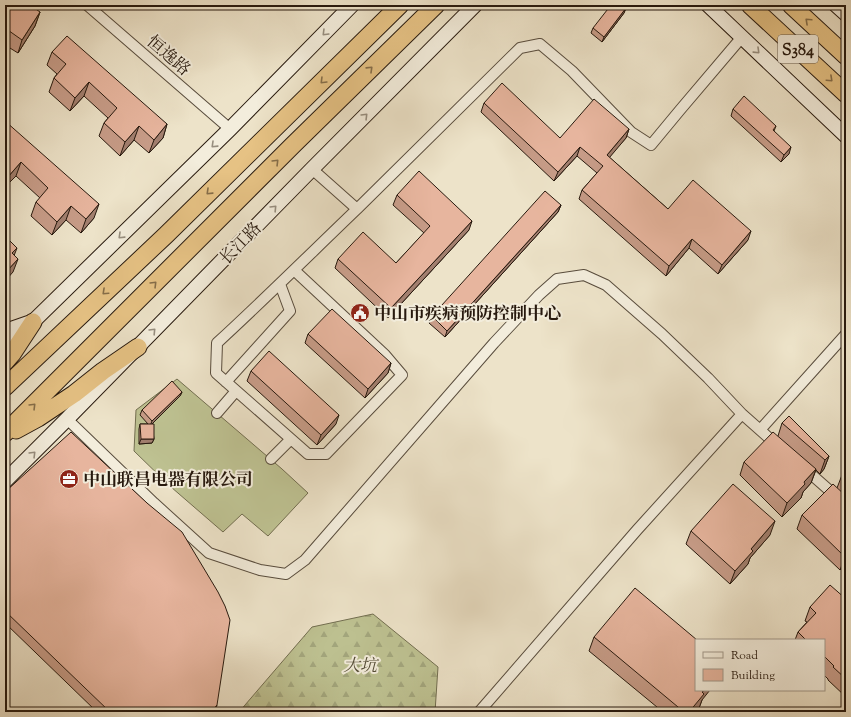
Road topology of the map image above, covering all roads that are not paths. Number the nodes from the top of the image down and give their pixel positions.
1 (87, 5) edge
2 (352, 5) edge
3 (400, 5) edge
4 (436, 5) edge
5 (487, 5) edge
6 (708, 5) edge
7 (750, 5) edge
8 (790, 5) edge
9 (836, 5) edge
10 (472, 9) edge
11 (846, 14) edge
12 (742, 37) junction
13 (846, 56) edge
14 (846, 94) edge
15 (230, 129) junction
16 (846, 136) edge
17 (312, 169) junction
18 (357, 209) junction
19 (294, 270) junction
20 (280, 284) junction
21 (33, 322) junction
22 (5, 331) edge
23 (846, 334) edge
24 (138, 347) junction
25 (5, 348) edge
26 (5, 362) edge
27 (226, 382) junction
28 (5, 387) edge
29 (236, 391) junction
30 (217, 413) dead end
31 (742, 414) junction
32 (67, 419) junction
33 (760, 430) junction
34 (5, 434) edge
35 (291, 439) junction
36 (783, 450) edge
37 (271, 459) dead end
38 (794, 460) edge
39 (5, 481) edge
40 (846, 505) edge
41 (479, 712) edge

1 - 15 street, 恒逸路
2 -> 15 main road
3 -> 28 highway
34 -> 4 highway, 长江路
5 - 10 main road
6 - 12 main road
7 -> 14 highway, S384
13 -> 8 highway, S384
9 - 11 main road
17 -> 10 main road, 长江路
12 -> 16 main road
12 - 18 street
15 -> 21 main road
17 - 18 street
24 -> 17 main road, 长江路
18 - 19 street
19 - 20 street
19 - 35 street
20 - 27 street
20 - 27 street
21 - 22 main road
21 - 25 main road
21 - 26 highway
23 - 33 street
24 - 32 main road, 长江路
24 - 34 highway
27 - 29 street
29 - 30 street
29 - 35 street
31 - 32 street
31 - 33 street
31 - 41 street
39 -> 32 main road, 长江路
33 - 36 street
35 - 37 street
38 - 40 street

